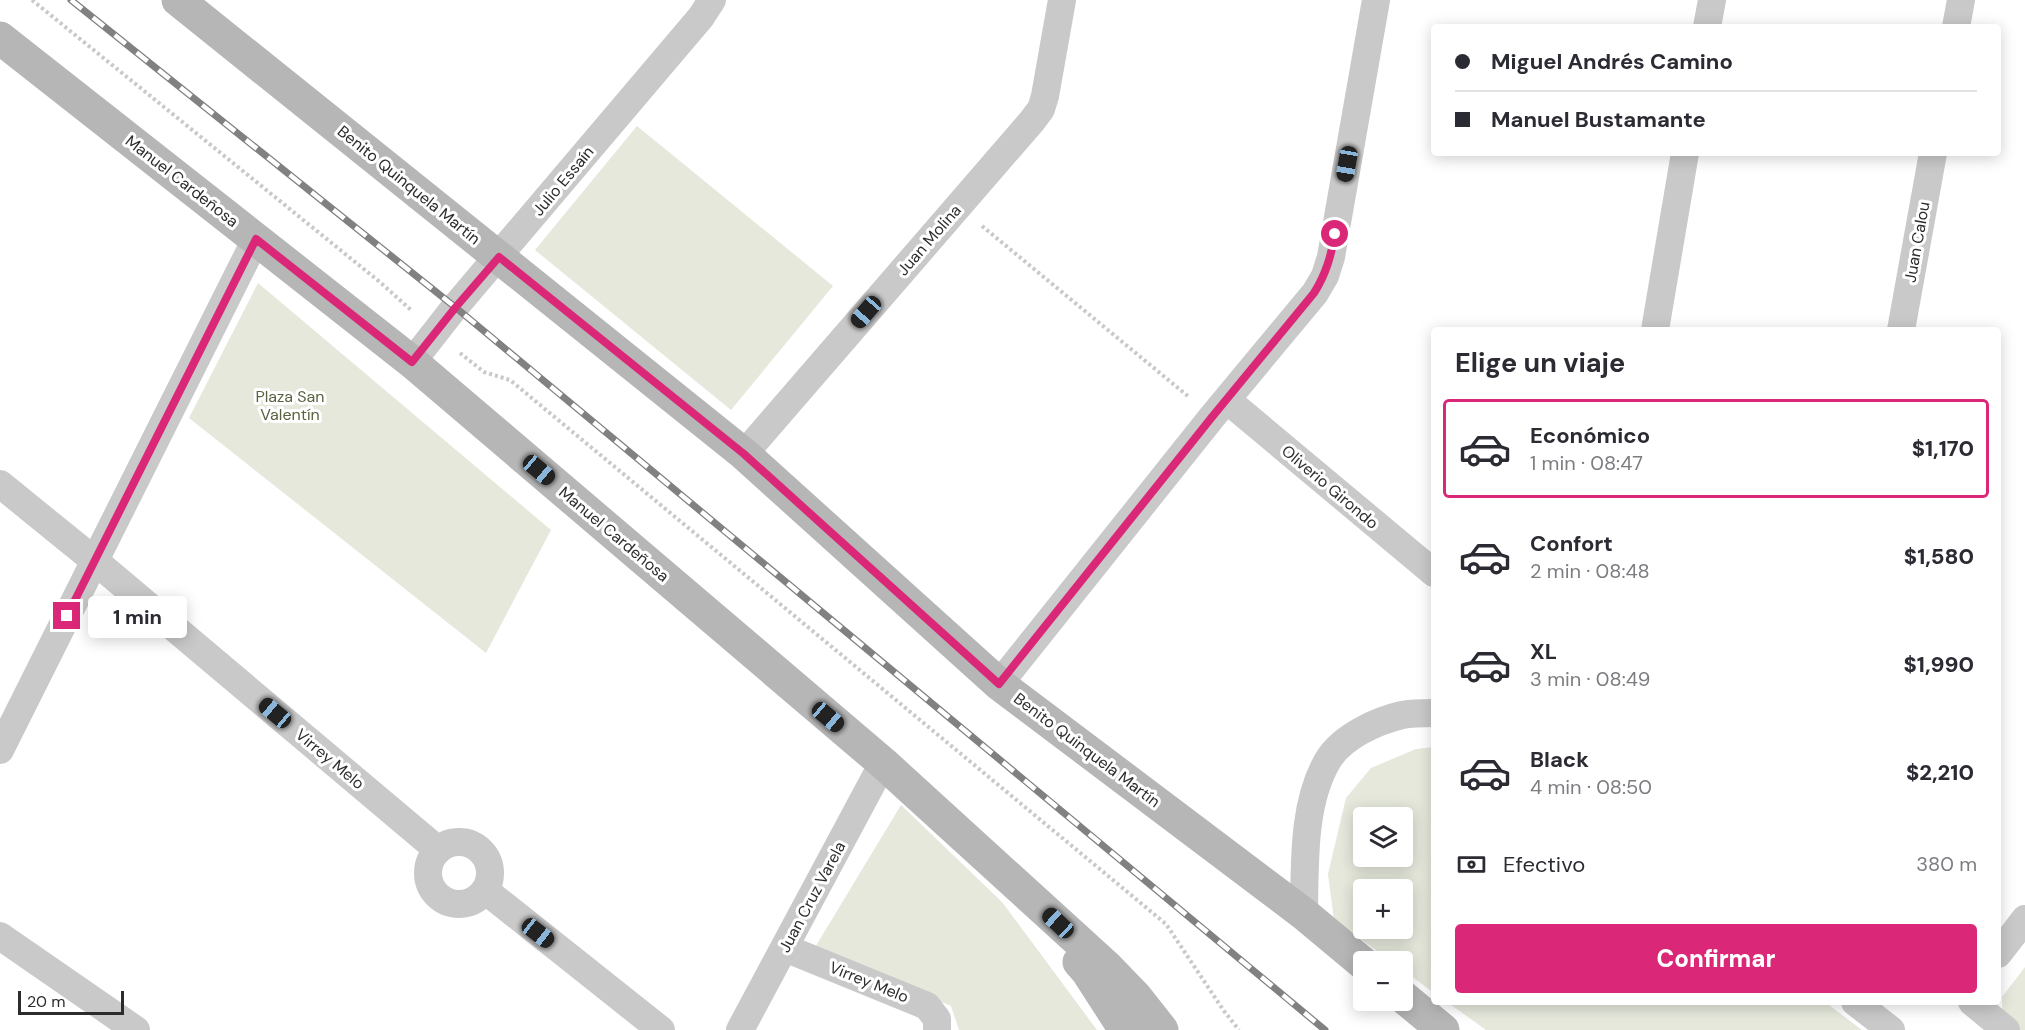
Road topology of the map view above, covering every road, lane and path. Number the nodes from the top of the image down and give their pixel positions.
1 (32, 0) edge
2 (178, 0) edge
3 (712, 0) edge
4 (1062, 0) edge
5 (1376, 0) edge
6 (1712, 0) edge
7 (1961, 0) edge
8 (1708, 24) edge
9 (1957, 24) edge
10 (0, 38) edge
11 (1684, 156) edge
12 (1932, 156) edge
13 (958, 206) junction
14 (256, 239) junction
15 (499, 257) junction
16 (1656, 327) edge
17 (1902, 327) edge
18 (436, 333) junction
19 (412, 362) junction
20 (1220, 409) junction
21 (744, 454) junction
22 (0, 484) edge
23 (95, 561) junction
24 (1431, 571) edge
25 (999, 684) junction
26 (1431, 713) edge
27 (0, 750) edge
28 (883, 763) junction
29 (438, 850) junction
30 (993, 863) junction
31 (486, 891) junction
32 (1304, 914) junction
33 (2025, 920) edge
34 (0, 936) edge
35 (785, 948) junction
36 (2001, 950) edge
37 (1353, 955) edge
38 (1413, 1005) edge
39 (1859, 1005) edge
40 (1976, 1005) edge
41 (136, 1030) edge
42 (661, 1030) edge
43 (740, 1030) edge
44 (937, 1030) edge
45 (1125, 1030) edge
46 (1162, 1030) edge
47 (1239, 1030) edge
48 (1443, 1030) edge
49 (1891, 1030) edge
50 (2006, 1030) edge

1 - 18 path
2 - 15 main road, Benito Quinquela Martín
3 - 15 street, Julio Essaín
4 - 13 street, Juan Molina
5 - 20 street
6 - 8 street
7 - 9 street
10 - 14 main road, Manuel Cardeñosa
11 - 16 street
12 - 17 street, Juan Calou
13 - 20 path
13 - 21 street, Juan Molina
14 - 19 main road, Manuel Cardeñosa
14 - 23 street
15 - 18 street, Julio Essaín
15 - 21 main road, Benito Quinquela Martín
18 - 19 street, Julio Essaín
18 - 47 path
19 - 28 main road, Manuel Cardeñosa
20 - 24 street, Oliverio Girondo
20 - 25 street
21 - 25 main road, Benito Quinquela Martín
22 - 23 street, Virrey Melo
23 - 27 street
23 - 29 street, Virrey Melo
25 - 32 main road, Benito Quinquela Martín
26 - 32 street
28 - 30 main road, Manuel Cardeñosa
28 - 35 street, Juan Cruz Varela
29 - 31 street
29 - 31 street
30 - 45 main road, Manuel Cardeñosa
30 - 46 main road, Manuel Cardeñosa
31 - 42 street
32 - 37 main road, Benito Quinquela Martín
33 - 36 street
34 - 41 street
35 - 43 street, Juan Cruz Varela
35 - 44 street, Virrey Melo
38 - 48 main road
39 - 49 street
40 - 50 street

